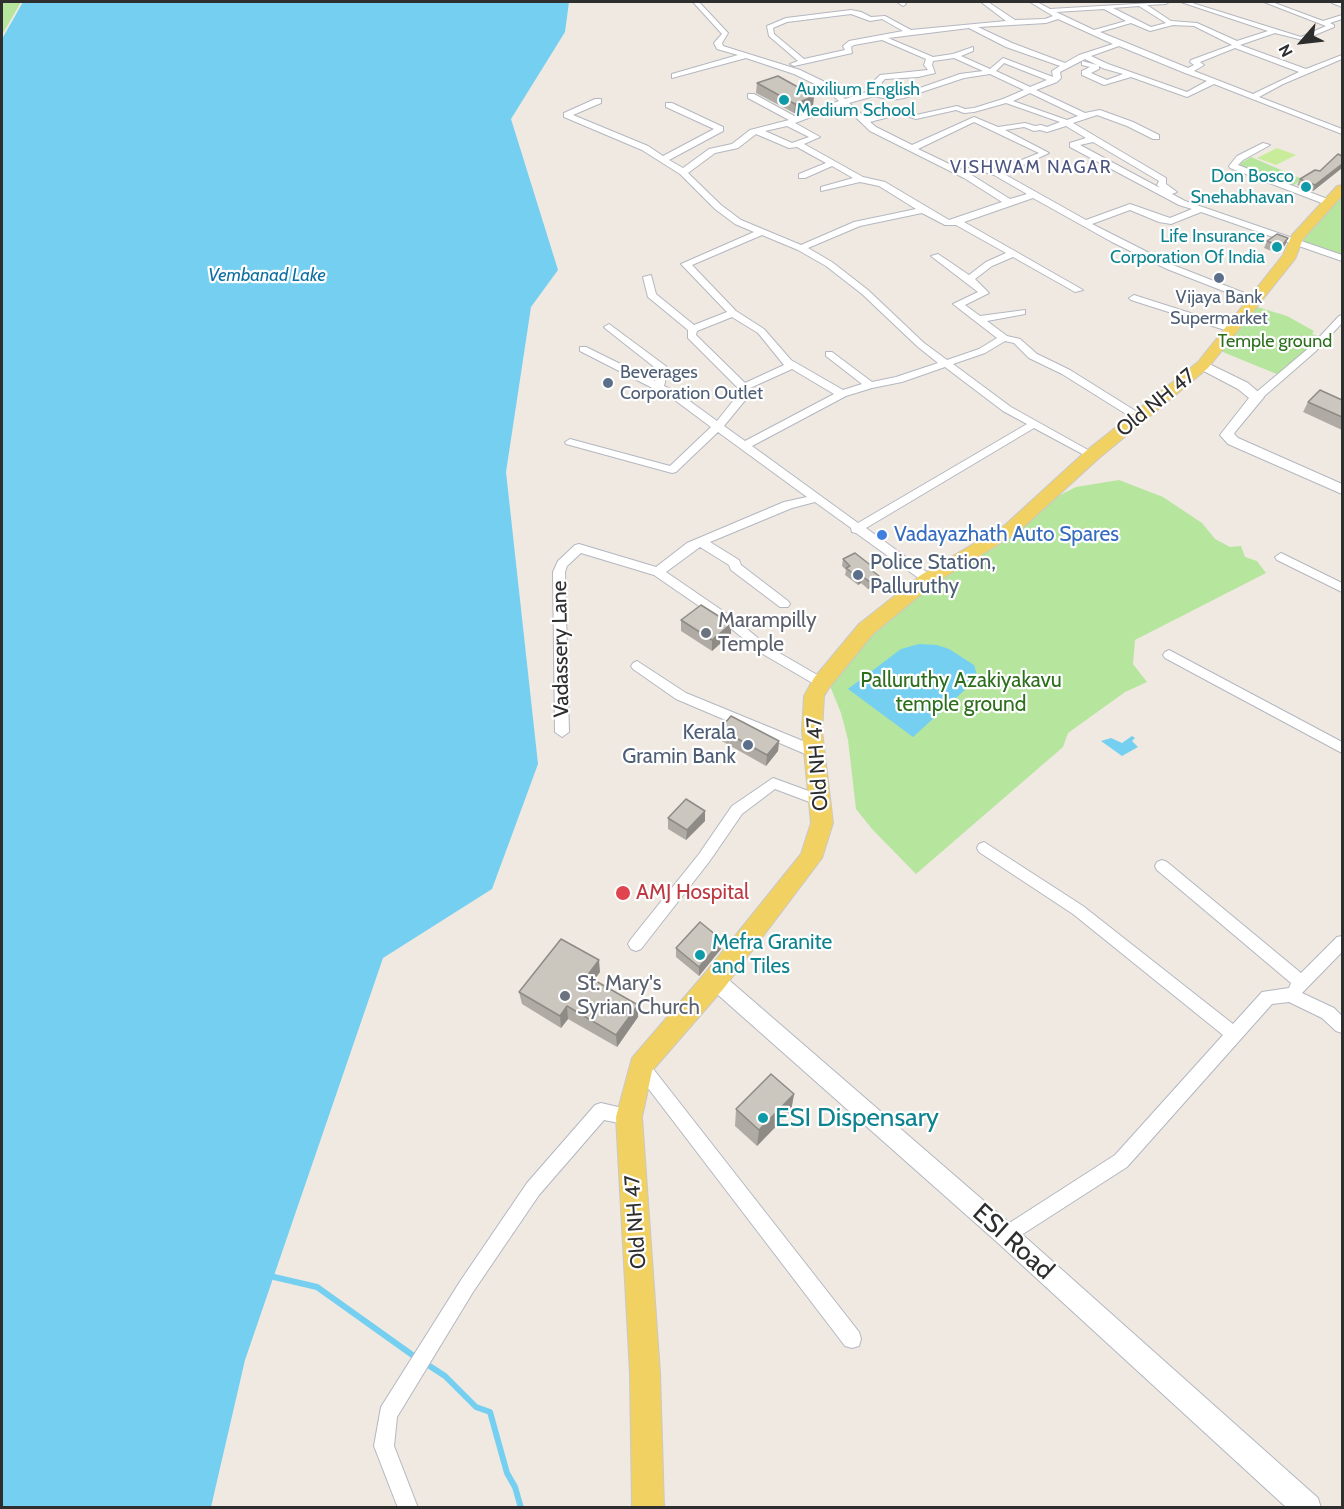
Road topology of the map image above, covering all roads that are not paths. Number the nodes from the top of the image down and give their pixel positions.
1 (696, 2) edge
2 (984, 2) edge
3 (1033, 2) edge
4 (1166, 2) edge
5 (1184, 2) edge
6 (1267, 2) edge
7 (1140, 4) junction
8 (1105, 6) junction
9 (1048, 11) junction
10 (1059, 16) junction
11 (1342, 17) edge
12 (1132, 21) junction
13 (1014, 23) junction
14 (1173, 23) junction
15 (1323, 23) junction
16 (969, 25) junction
17 (1277, 30) junction
18 (909, 32) junction
19 (1093, 32) junction
20 (883, 38) junction
21 (1119, 44) junction
22 (1236, 45) junction
23 (970, 49) dead end
24 (744, 56) junction
25 (955, 56) junction
26 (1081, 58) junction
27 (1341, 58) edge
28 (931, 59) junction
29 (802, 61) junction
30 (1066, 66) junction
31 (784, 68) junction
32 (1188, 71) junction
33 (991, 72) junction
34 (1307, 72) junction
35 (1131, 74) junction
36 (675, 76) dead end
37 (1054, 80) junction
38 (1213, 81) junction
39 (1031, 91) junction
40 (873, 94) junction
41 (751, 96) dead end
42 (1253, 97) junction
43 (598, 101) dead end
44 (816, 101) edge
45 (1006, 101) junction
46 (844, 102) junction
47 (669, 105) dead end
48 (1085, 116) junction
49 (792, 120) junction
50 (865, 121) junction
51 (1065, 123) junction
52 (997, 129) junction
53 (757, 131) junction
54 (1342, 132) edge
55 (1156, 137) dead end
56 (1093, 140) junction
57 (800, 145) junction
58 (1266, 145) dead end
59 (911, 149) junction
60 (664, 159) junction
61 (833, 163) junction
62 (966, 163) dead end
63 (985, 170) junction
64 (683, 172) junction
65 (997, 173) junction
66 (802, 176) dead end
67 (967, 176) junction
68 (860, 179) junction
69 (824, 189) dead end
70 (1034, 195) junction
71 (1336, 196) edge
72 (1009, 202) junction
73 (1182, 202) junction
74 (1201, 209) junction
75 (922, 210) junction
76 (957, 222) junction
77 (1086, 224) junction
78 (761, 232) junction
79 (1296, 243) junction
80 (801, 248) junction
81 (1012, 254) junction
82 (934, 256) dead end
83 (1342, 258) edge
84 (648, 277) dead end
85 (969, 279) junction
86 (1078, 290) dead end
87 (1134, 298) dead end
88 (1254, 300) junction
89 (1022, 312) dead end
90 (733, 313) junction
91 (1342, 318) edge
92 (979, 319) junction
93 (609, 327) dead end
94 (693, 329) junction
95 (1231, 329) junction
96 (1004, 338) junction
97 (583, 349) dead end
98 (829, 354) dead end
99 (943, 362) junction
100 (792, 364) junction
101 (1203, 365) junction
102 (659, 385) junction
103 (870, 385) junction
104 (744, 387) junction
105 (842, 394) junction
106 (1257, 397) junction
107 (1137, 417) junction
108 (1034, 423) junction
109 (718, 426) junction
110 (570, 442) dead end
111 (745, 445) junction
112 (1092, 454) junction
113 (1342, 489) edge
114 (817, 498) junction
115 (856, 529) junction
116 (700, 542) junction
117 (1281, 557) dead end
118 (658, 572) junction
119 (928, 579) junction
120 (1342, 588) edge
121 (784, 604) dead end
122 (1169, 655) dead end
123 (637, 666) dead end
124 (821, 683) junction
125 (562, 732) dead end
126 (1342, 748) edge
127 (814, 752) junction
128 (820, 801) junction
129 (984, 848) dead end
130 (1162, 866) dead end
131 (1342, 942) edge
132 (636, 944) dead end
133 (715, 980) junction
134 (1296, 989) junction
135 (1342, 1026) edge
136 (1235, 1035) junction
137 (641, 1066) junction
138 (629, 1117) junction
139 (1006, 1234) junction
140 (852, 1339) dead end
141 (408, 1508) edge
142 (648, 1508) edge
143 (1308, 1508) edge

1 - 24 street
2 - 13 street
3 - 9 street
4 - 7 street
5 - 17 street
6 - 15 street
7 - 8 street
7 - 14 street
8 - 9 street
8 - 12 street
9 - 10 street
10 - 13 street
10 - 19 street
11 - 15 street
12 - 14 street
12 - 19 street
13 - 16 street
14 - 22 street
15 - 17 street
16 - 18 street
16 - 30 street
17 - 22 street
18 - 20 street
18 - 29 street
19 - 21 street
20 - 28 street
20 - 29 street
21 - 26 street
21 - 32 street
22 - 32 street
22 - 34 street
23 - 25 street
24 - 31 street
24 - 36 street
25 - 28 street
25 - 33 street
26 - 30 street
26 - 35 street
26 - 35 street
27 - 34 street
28 - 40 street
29 - 31 street
30 - 37 street
31 - 46 street
32 - 38 street
33 - 37 street
33 - 39 street
33 - 40 street
34 - 42 street
35 - 38 street
37 - 39 street
38 - 42 street
39 - 45 street
39 - 48 street
40 - 46 street
41 - 49 street
42 - 54 street
43 - 60 street
44 - 49 street
45 - 50 street
45 - 51 street
46 - 49 street
46 - 50 street
47 - 60 street
48 - 51 street
48 - 55 street
49 - 53 street
49 - 57 street
50 - 59 street
51 - 52 street
51 - 56 street
52 - 59 street
52 - 65 street
53 - 57 street
53 - 64 street
56 - 73 street
56 - 73 street
57 - 61 street
58 - 71 street
59 - 67 street
60 - 64 street
61 - 66 street
61 - 68 street
62 - 63 street
63 - 65 street
63 - 67 street
64 - 78 street
65 - 70 street
67 - 72 street
68 - 69 street
68 - 75 street
70 - 72 street
70 - 77 street
71 - 79 main road, Old NH 47
72 - 76 street
73 - 74 street
74 - 77 street
74 - 79 street
75 - 76 street
75 - 80 street
76 - 81 street
77 - 88 street
78 - 80 street
78 - 90 street
79 - 83 street
79 - 88 main road, Old NH 47
80 - 99 street
81 - 85 street
81 - 86 street
82 - 85 street
84 - 94 street
85 - 92 street
87 - 95 street
88 - 95 main road, Old NH 47
89 - 92 street
90 - 94 street
90 - 100 street
91 - 106 street
92 - 96 street
93 - 102 street
94 - 104 street
95 - 101 main road, Old NH 47
96 - 99 street
96 - 107 street
97 - 102 street
98 - 103 street
99 - 103 street
99 - 108 street
100 - 104 street
100 - 105 street
101 - 106 main road
101 - 107 main road, Old NH 47
102 - 109 street
103 - 105 street
104 - 109 street
105 - 111 street
106 - 113 main road
107 - 112 main road, Old NH 47
108 - 112 street
108 - 115 street
109 - 110 street
109 - 111 street
111 - 114 street
112 - 119 main road, Old NH 47
114 - 115 street
114 - 116 street
115 - 119 street
116 - 118 street
116 - 121 street
117 - 120 street
118 - 124 street
118 - 125 street, Vadassery Lane
119 - 124 main road, Old NH 47
122 - 126 street
123 - 127 street
124 - 127 main road, Old NH 47
127 - 128 main road, Old NH 47
128 - 132 street
128 - 133 main road, Old NH 47
129 - 136 street
130 - 134 street
131 - 134 street
133 - 137 main road, Old NH 47
133 - 139 main road, ESI Road
134 - 135 street
134 - 136 street
136 - 139 street
137 - 138 main road, Old NH 47
137 - 140 street
138 - 141 street
138 - 142 main road, Old NH 47
139 - 143 main road, ESI Road

